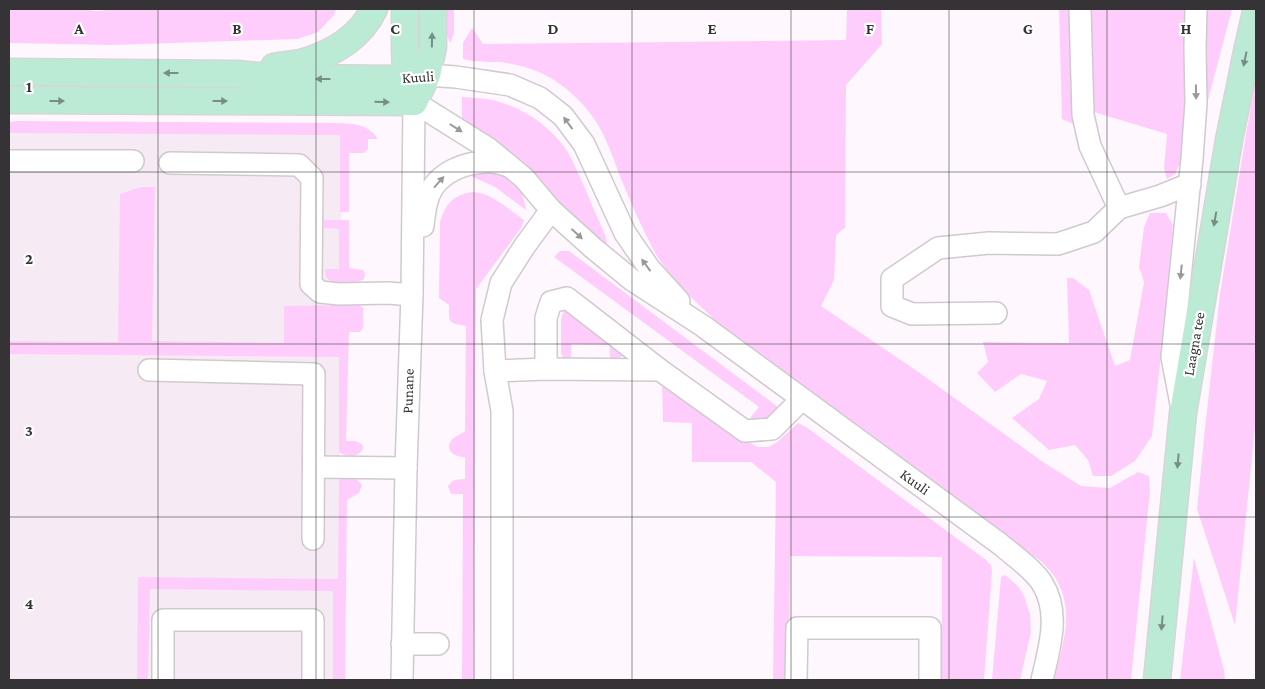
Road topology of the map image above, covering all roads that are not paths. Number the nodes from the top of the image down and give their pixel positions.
1 (374, 9) edge
2 (405, 9) edge
3 (433, 9) edge
4 (1080, 9) edge
5 (1196, 9) edge
6 (1256, 12) edge
7 (9, 72) edge
8 (237, 74) junction
9 (416, 85) junction
10 (9, 100) edge
11 (9, 162) edge
12 (133, 162) dead end
13 (170, 163) dead end
14 (509, 166) junction
15 (1190, 184) junction
16 (1119, 208) junction
17 (551, 210) junction
18 (412, 295) junction
19 (996, 312) dead end
20 (703, 326) junction
21 (546, 368) junction
22 (149, 370) dead end
23 (660, 370) junction
24 (495, 371) junction
25 (802, 399) junction
26 (1183, 413) junction
27 (314, 467) junction
28 (406, 468) junction
29 (313, 539) dead end
30 (402, 644) junction
31 (438, 644) dead end
32 (163, 680) edge
33 (313, 680) edge
34 (402, 680) edge
35 (502, 680) edge
36 (796, 680) edge
37 (930, 680) edge
38 (1042, 680) edge
39 (1157, 680) edge

1 - 8 main road
2 - 9 main road, Punane
9 -> 3 main road, Punane
4 - 16 street
5 -> 15 street
6 -> 26 main road, Laagna tee
8 -> 7 main road, Kuuli
9 -> 8 main road, Kuuli
10 -> 9 main road, Kuuli
9 -> 14 street, Kuuli
9 - 18 street, Punane
20 -> 9 street, Kuuli
11 - 12 street
13 - 18 street
14 - 17 street, Kuuli
18 -> 14 street
15 - 16 street
15 -> 26 street
16 - 19 street
17 -> 20 street, Kuuli
17 - 24 street
18 - 28 street, Punane
20 - 25 street, Kuuli
21 - 23 street
21 - 23 street
21 - 24 street
22 - 27 street
23 - 25 street
24 - 35 street
25 - 38 street, Kuuli
26 -> 39 main road, Laagna tee
27 - 28 street
27 - 29 street
28 - 30 street, Punane
30 - 31 street
30 - 34 street, Punane
32 - 33 street
36 - 37 street

